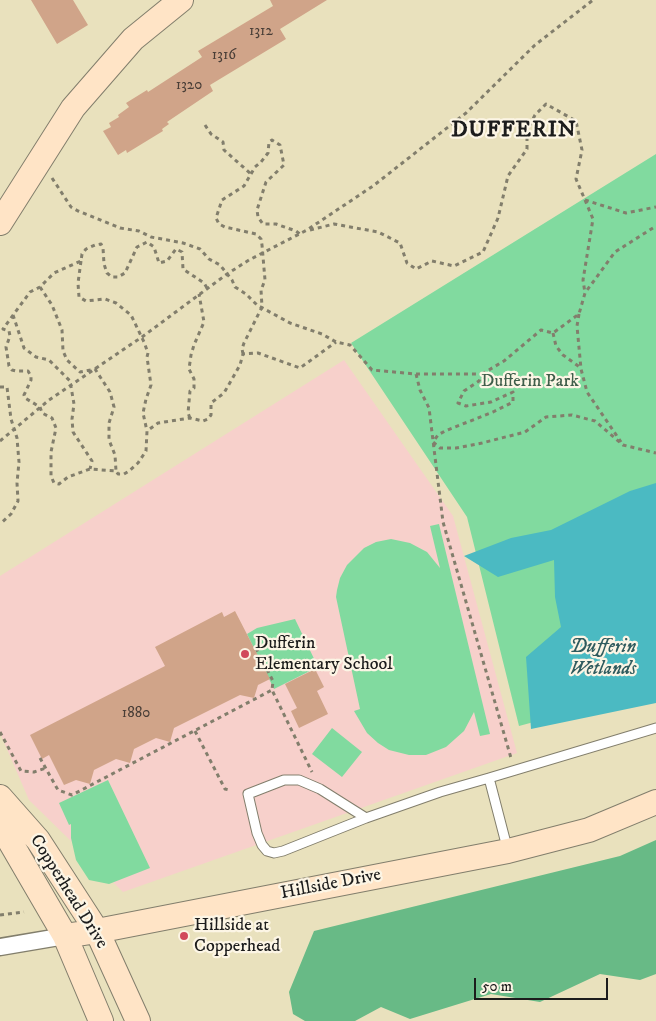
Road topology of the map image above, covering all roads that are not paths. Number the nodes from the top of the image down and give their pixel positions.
1 (181, 0) edge
2 (0, 223) edge
3 (656, 728) edge
4 (489, 778) junction
5 (0, 797) edge
6 (656, 802) edge
7 (366, 818) junction
8 (0, 824) edge
9 (508, 851) junction
10 (97, 931) junction
11 (65, 936) junction
12 (0, 947) edge
13 (101, 1021) edge
14 (138, 1021) edge

1 - 2 street
3 - 4 lane
4 - 7 lane
4 - 9 lane
5 - 10 street, Copperhead Drive
6 - 9 street, Hillside Drive
7 - 7 lane
8 - 11 street, Copperhead Drive
9 - 10 street, Hillside Drive
10 - 11 street, Hillside Drive
10 - 14 street, Copperhead Drive
11 - 12 street, Hillside Drive
11 - 13 street, Copperhead Drive

